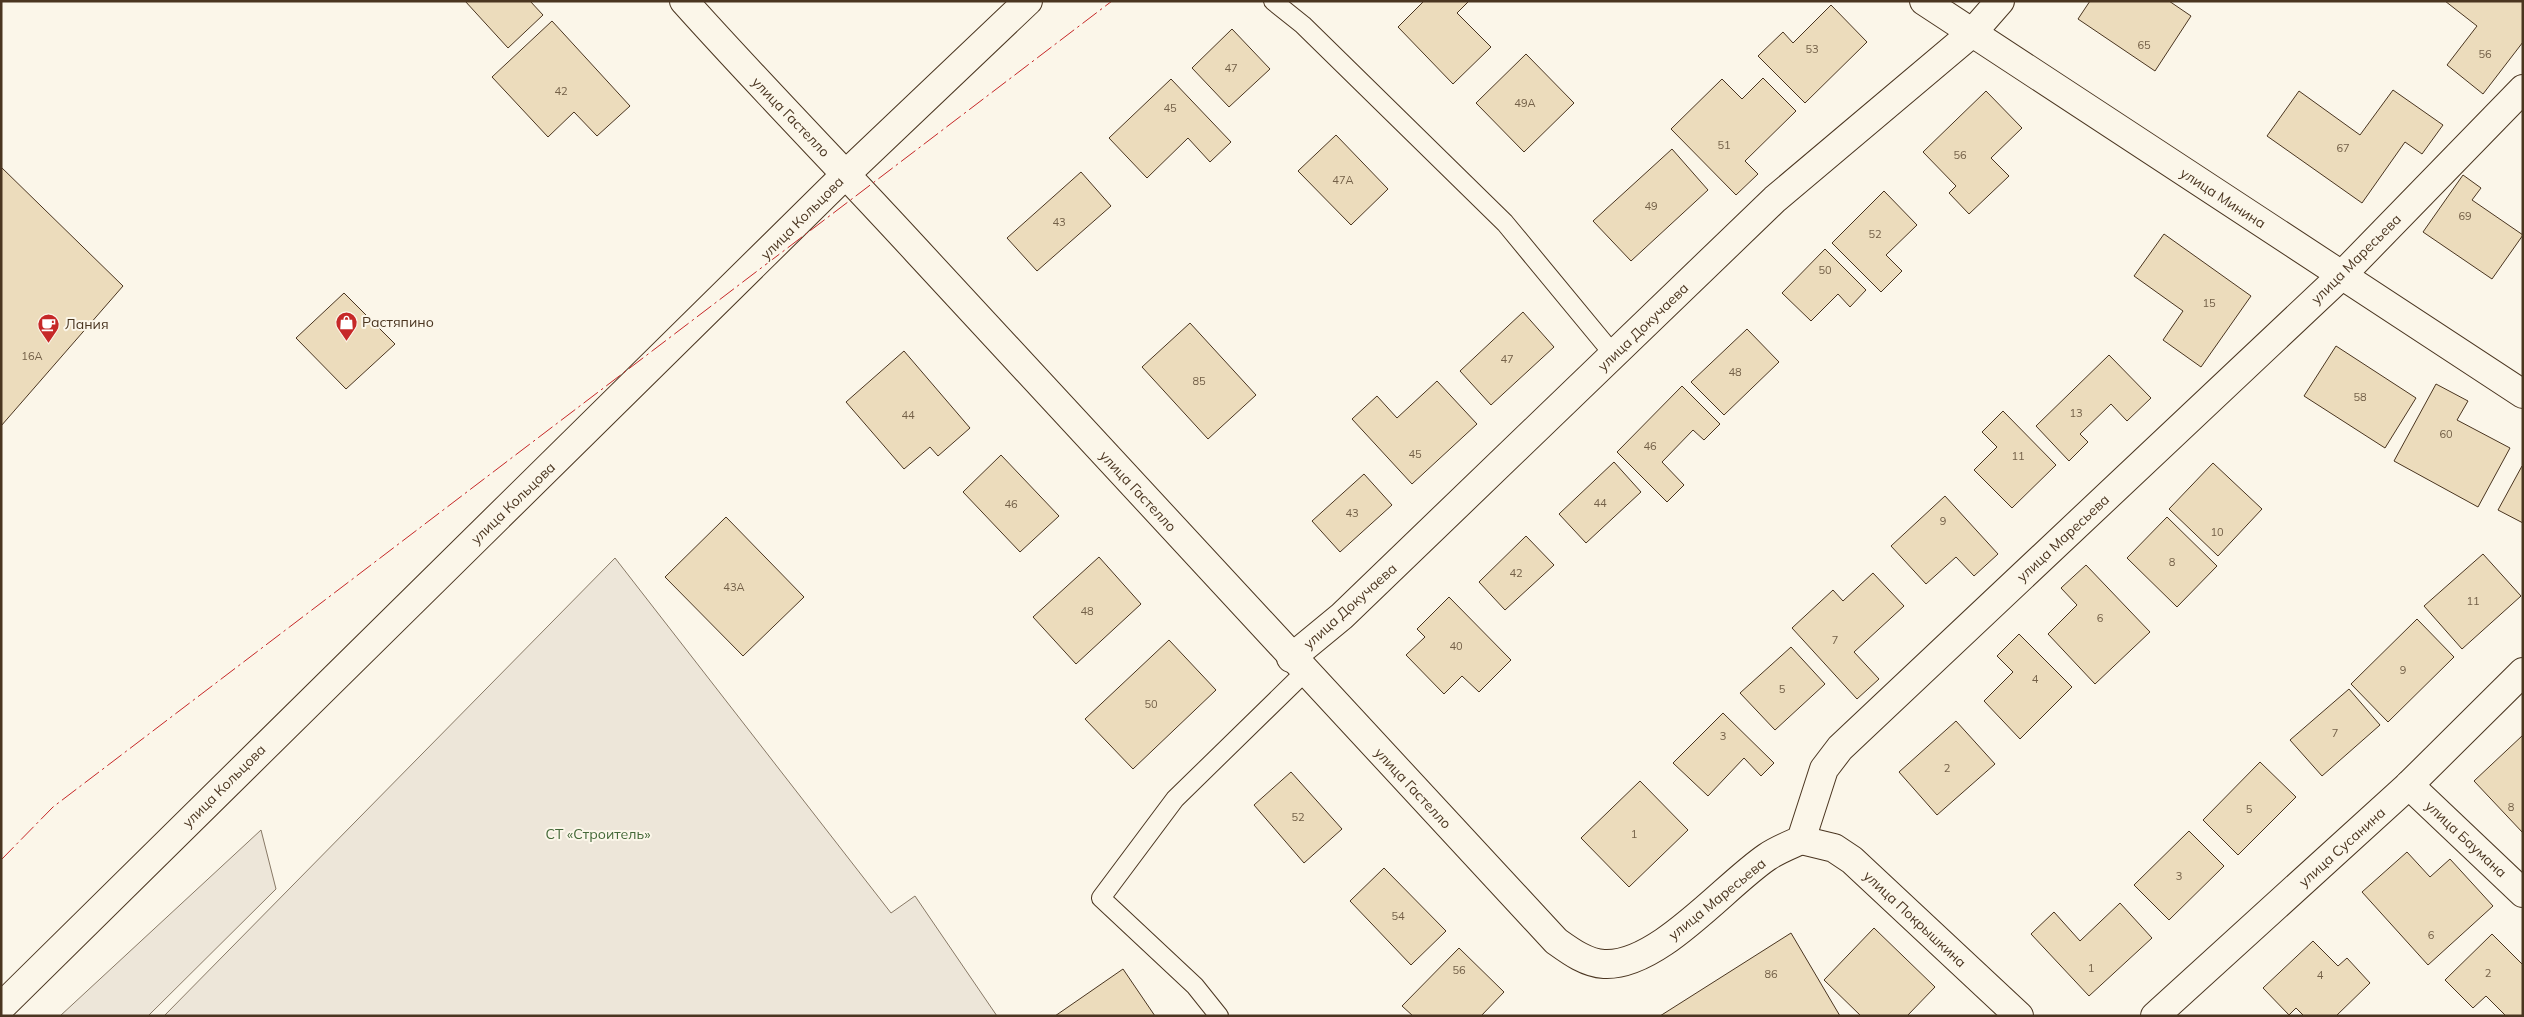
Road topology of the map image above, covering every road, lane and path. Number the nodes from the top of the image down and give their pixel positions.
1 (684, 1) edge
2 (1028, 1) edge
3 (1273, 1) edge
4 (1924, 1) edge
5 (2000, 1) edge
6 (1972, 33) junction
7 (2523, 88) edge
8 (846, 174) junction
9 (2341, 276) junction
10 (1614, 355) junction
11 (2523, 394) edge
12 (1298, 665) junction
13 (2523, 672) edge
14 (2409, 786) junction
15 (1801, 840) junction
16 (2523, 893) edge
17 (1604, 964) joint
18 (1, 1007) edge
19 (1219, 1016) edge
20 (2019, 1016) edge
21 (2156, 1016) edge

1 - 8 street, улица Гастелло
2 - 8 street, улица Кольцова
3 - 10 lane
4 - 6 street, улица Минина
5 - 6 street, улица Докучаева
6 - 9 street, улица Минина
6 - 10 street, улица Докучаева
7 - 9 street, улица Маресьева
8 - 12 street, улица Гастелло
8 - 18 street, улица Кольцова
9 - 11 street, улица Минина
9 - 15 street, улица Маресьева
10 - 12 street, улица Докучаева
12 - 17 street, улица Гастелло
12 - 19 lane
13 - 14 street, улица Сусанина
14 - 16 street, улица Баумана
14 - 21 street, улица Сусанина
15 - 17 street, улица Маресьева
15 - 20 street, улица Покрышкина

